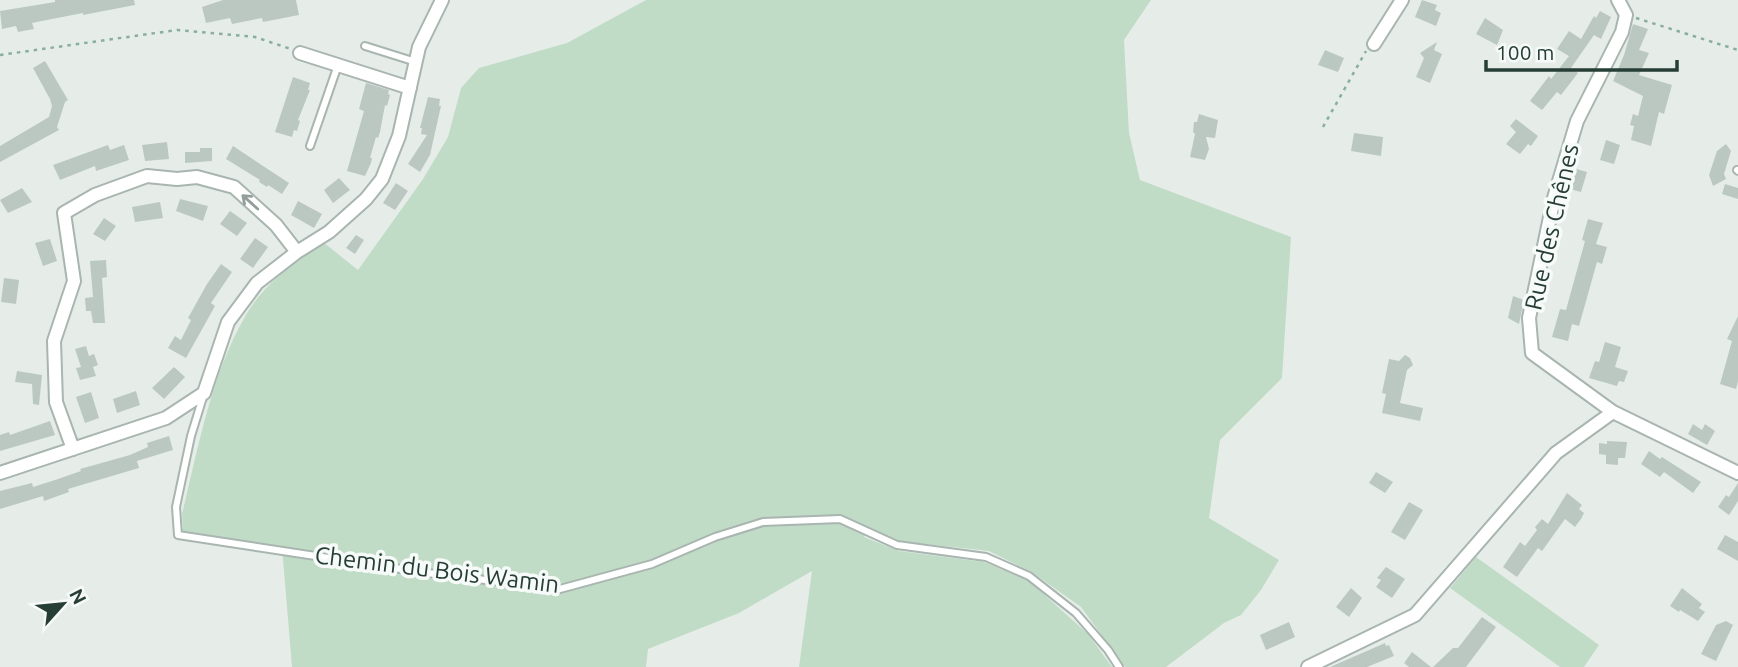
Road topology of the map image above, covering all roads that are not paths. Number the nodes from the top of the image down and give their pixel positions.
1 (442, 0) edge
2 (1402, 0) edge
3 (1618, 0) edge
4 (1374, 44) road end
5 (365, 46) dead end
6 (300, 53) road end
7 (416, 62) junction
8 (338, 65) junction
9 (410, 88) junction
10 (310, 146) dead end
11 (297, 252) junction
12 (204, 393) junction
13 (1613, 412) junction
14 (73, 449) junction
15 (0, 473) edge
16 (1738, 473) edge
17 (1119, 667) edge
18 (1308, 667) edge

1 - 7 street
2 - 4 street
3 - 13 street, Rue des Chênes
5 - 7 lane
6 - 8 street
7 - 9 street
8 - 9 street
8 - 10 lane
9 - 11 street
11 - 12 street
11 -> 14 street
12 - 14 street
12 - 17 lane, Chemin du Bois Wamin
13 - 16 street, Rue des Chênes
13 - 18 street
14 - 15 street

